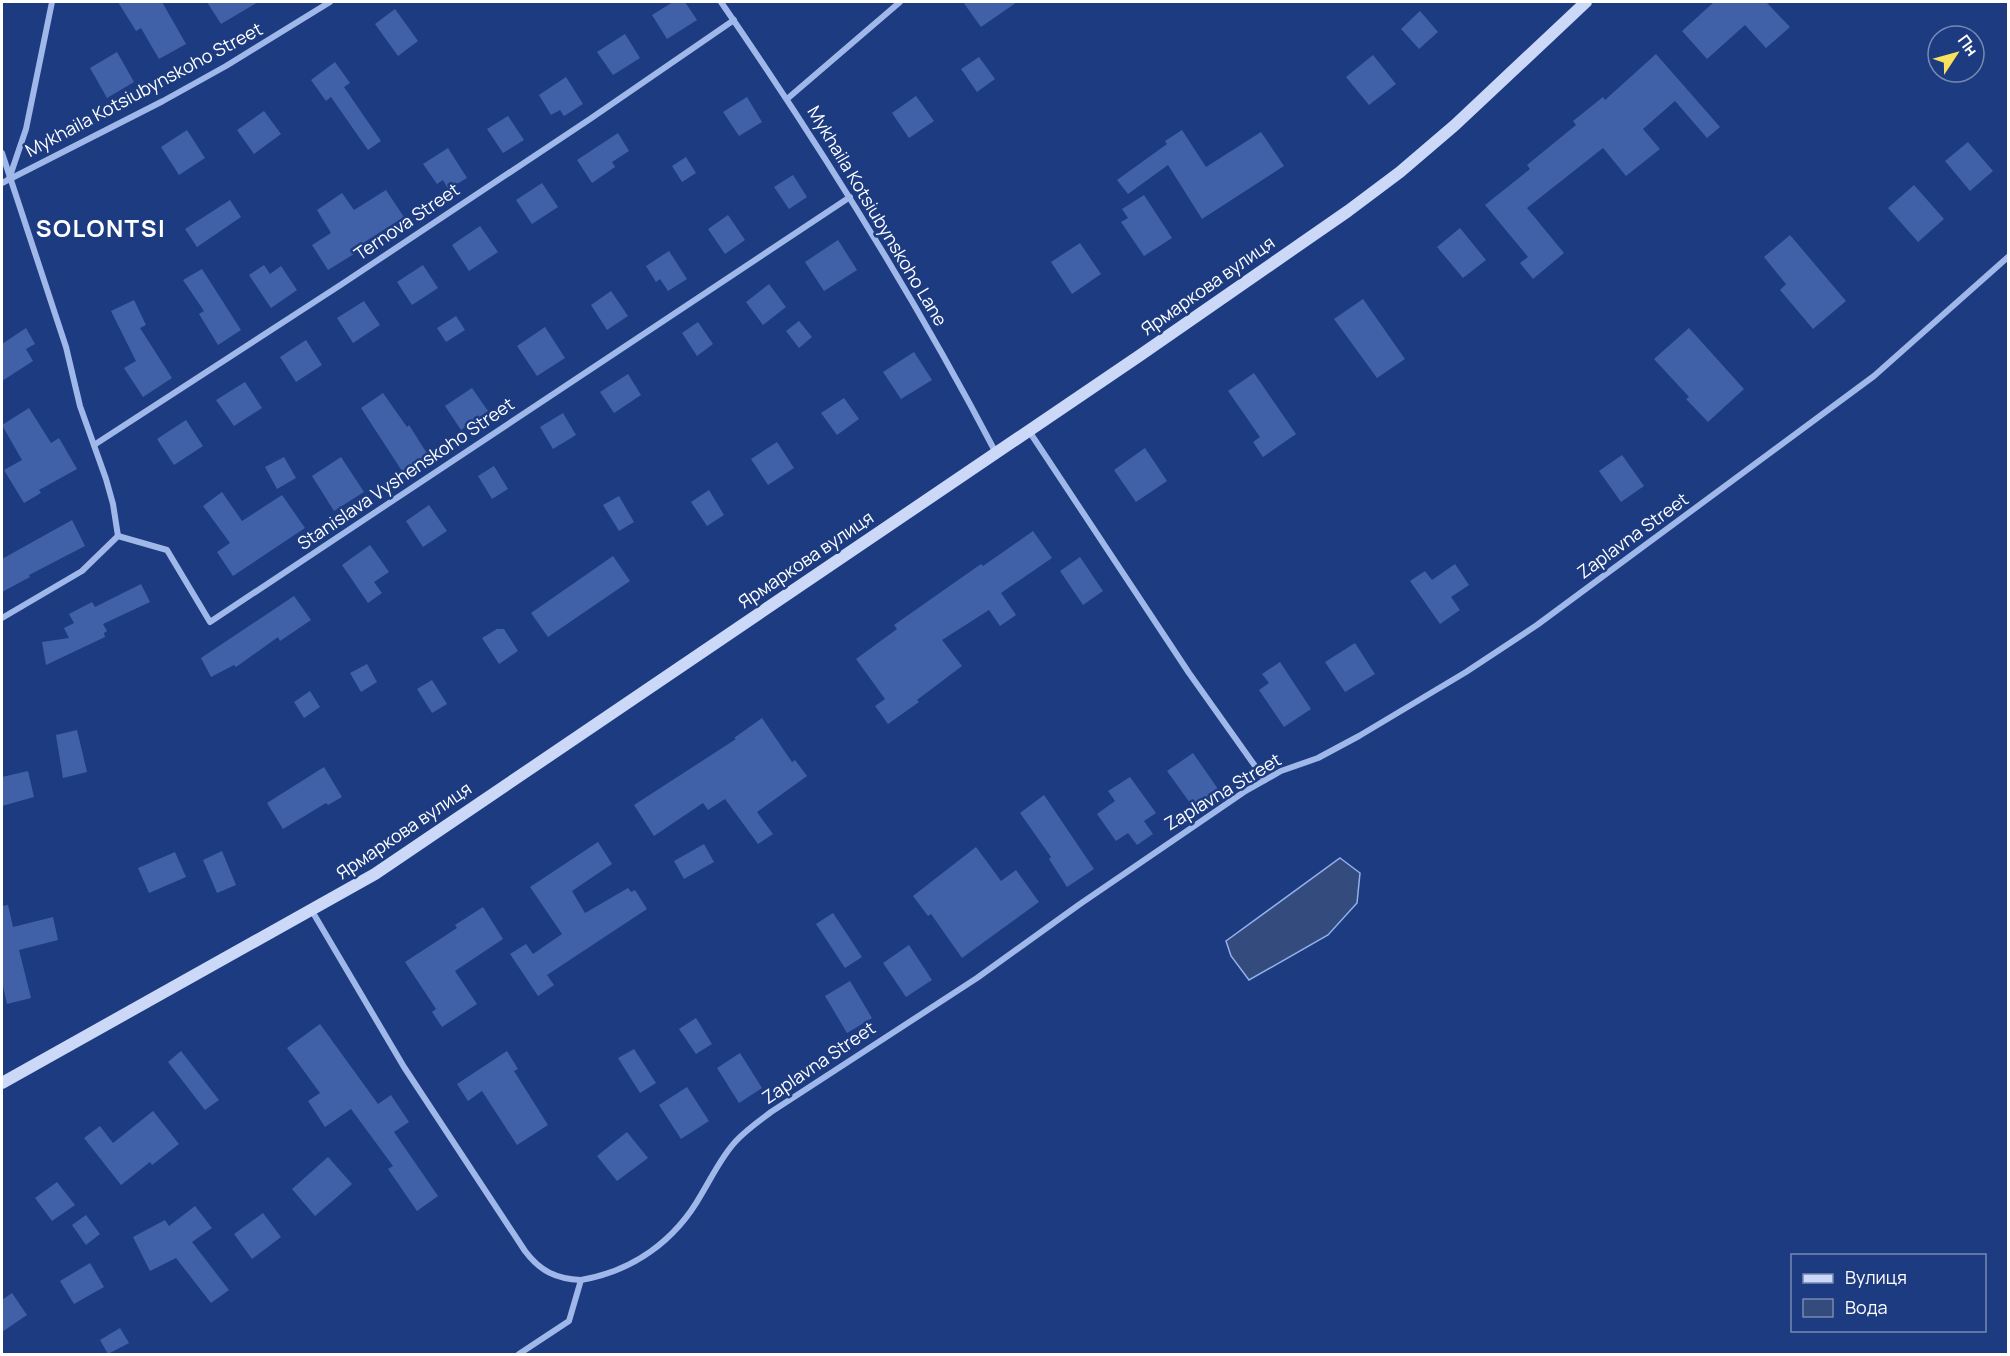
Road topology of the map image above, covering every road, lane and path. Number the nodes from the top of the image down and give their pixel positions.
1 (52, 2) edge
2 (330, 2) edge
3 (721, 2) edge
4 (900, 2) edge
5 (1586, 2) edge
6 (734, 20) junction
7 (787, 99) junction
8 (2, 153) edge
9 (9, 180) junction
10 (2, 183) edge
11 (850, 196) junction
12 (2008, 257) edge
13 (1029, 430) junction
14 (94, 445) junction
15 (996, 453) junction
16 (118, 536) junction
17 (2, 618) edge
18 (1265, 780) junction
19 (312, 911) junction
20 (2, 1083) edge
21 (581, 1280) junction
22 (519, 1354) edge

1 - 9 street
2 - 9 street, Mykhaila Kotsiubynskoho Street
3 - 6 street, Mykhaila Kotsiubynskoho Lane
4 - 7 street
5 - 13 main road, Ярмаркова вулиця
6 - 7 street, Mykhaila Kotsiubynskoho Lane
6 - 14 street, Ternova Street
7 - 11 street, Mykhaila Kotsiubynskoho Lane
8 - 9 street
9 - 10 street, Mykhaila Kotsiubynskoho Street
9 - 14 street
11 - 15 street, Mykhaila Kotsiubynskoho Lane
11 - 16 street, Stanislava Vyshenskoho Street
12 - 18 street, Zaplavna Street
13 - 15 main road, Ярмаркова вулиця
13 - 18 street
14 - 16 street
15 - 19 main road, Ярмаркова вулиця
16 - 17 street
18 - 21 street, Zaplavna Street
19 - 20 main road, Ярмаркова вулиця
19 - 21 street
21 - 22 street

